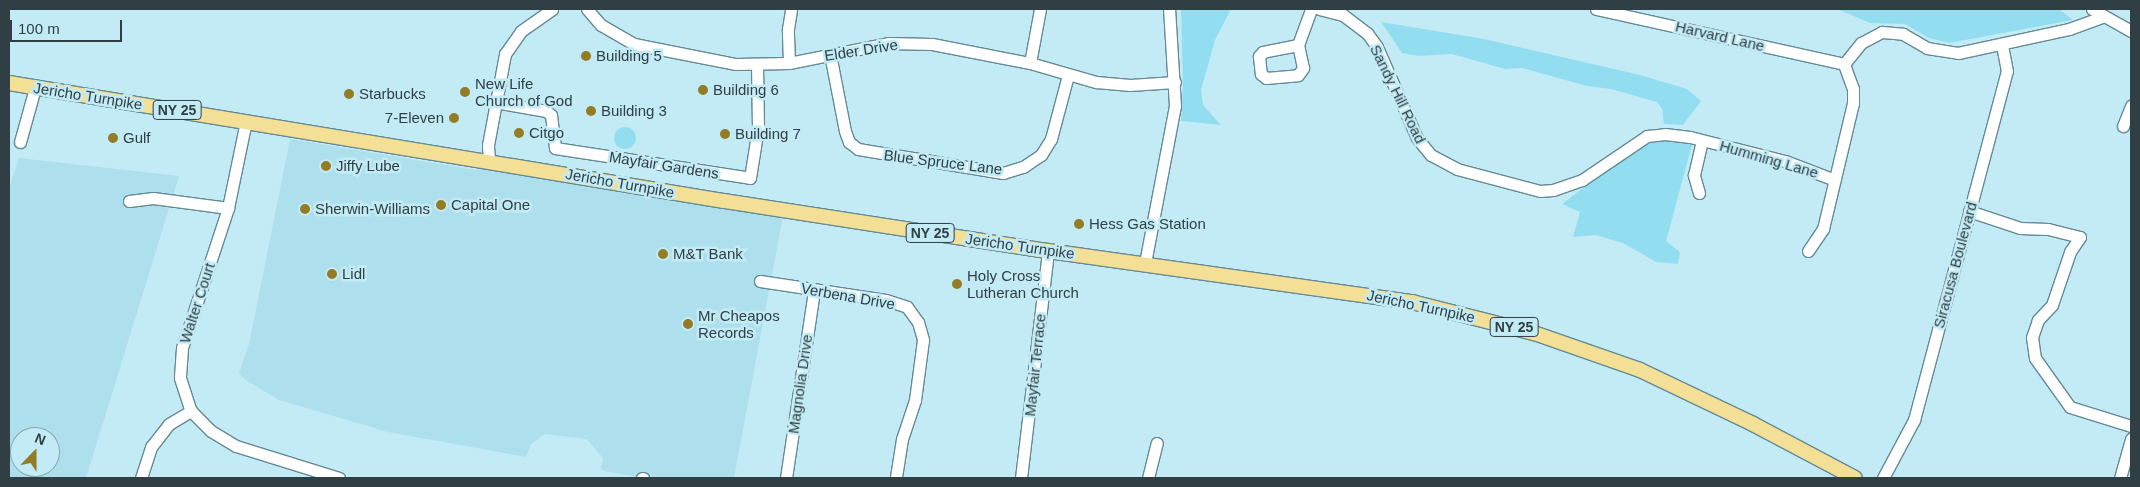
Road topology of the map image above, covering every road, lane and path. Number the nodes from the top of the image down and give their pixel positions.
1 (552, 9) edge
2 (587, 9) edge
3 (791, 9) edge
4 (1040, 9) edge
5 (1169, 9) edge
6 (1311, 9) edge
7 (1319, 9) edge
8 (1596, 9) edge
9 (2092, 9) edge
10 (2104, 16) junction
11 (2131, 31) edge
12 (1298, 45) dead end
13 (2002, 46) junction
14 (830, 54) junction
15 (790, 63) junction
16 (1030, 63) junction
17 (1844, 64) junction
18 (758, 66) junction
19 (1068, 75) junction
20 (1175, 82) junction
21 (9, 83) edge
22 (35, 88) junction
23 (495, 102) junction
24 (2131, 106) edge
25 (246, 121) junction
26 (2123, 126) dead end
27 (1702, 141) junction
28 (20, 142) dead end
29 (489, 160) junction
30 (1835, 180) junction
31 (1699, 193) dead end
32 (129, 201) dead end
33 (228, 208) junction
34 (1969, 211) junction
35 (1048, 251) junction
36 (1808, 251) dead end
37 (1145, 263) junction
38 (760, 281) dead end
39 (814, 290) junction
40 (191, 411) junction
41 (2131, 426) edge
42 (2131, 439) edge
43 (1157, 443) dead end
44 (141, 478) edge
45 (339, 478) edge
46 (786, 478) edge
47 (896, 478) edge
48 (1021, 478) edge
49 (1148, 478) edge
50 (1855, 478) edge
51 (1883, 478) edge
52 (2120, 478) edge

1 - 23 street
2 - 18 street, Elder Drive
3 - 15 street
4 - 16 street
5 - 20 street
6 - 12 street
7 - 27 street, Sandy Hill Road
8 - 17 street, Harvard Lane
9 - 10 street
10 - 11 street
10 - 13 street
13 - 17 street
13 - 34 street, Siracusa Boulevard
14 - 15 street, Elder Drive
14 - 16 street, Elder Drive
14 - 19 street, Blue Spruce Lane
15 - 18 street, Elder Drive
16 - 19 street, Elder Drive
17 - 30 street
18 - 23 street, Mayfair Gardens
19 - 20 street, Elder Drive
20 - 37 street
21 - 22 main road, Jericho Turnpike / NY 25
22 - 25 main road, Jericho Turnpike / NY 25
22 - 28 street
23 - 29 street
24 - 26 street
25 - 29 main road, Jericho Turnpike / NY 25
25 - 33 street, Walter Court
27 - 30 street, Humming Lane
27 - 31 street
29 - 35 main road, Jericho Turnpike / NY 25
30 - 36 street
32 - 33 street
33 - 40 street, Walter Court
34 - 41 street
34 - 51 street, Siracusa Boulevard
35 - 37 main road, Jericho Turnpike / NY 25
35 - 48 street, Mayfair Terrace
37 - 50 main road, Jericho Turnpike / NY 25
38 - 39 street, Verbena Drive
39 - 46 street, Magnolia Drive
39 - 47 street, Verbena Drive
40 - 44 street
40 - 45 street, Walter Court
42 - 52 street
43 - 49 street

